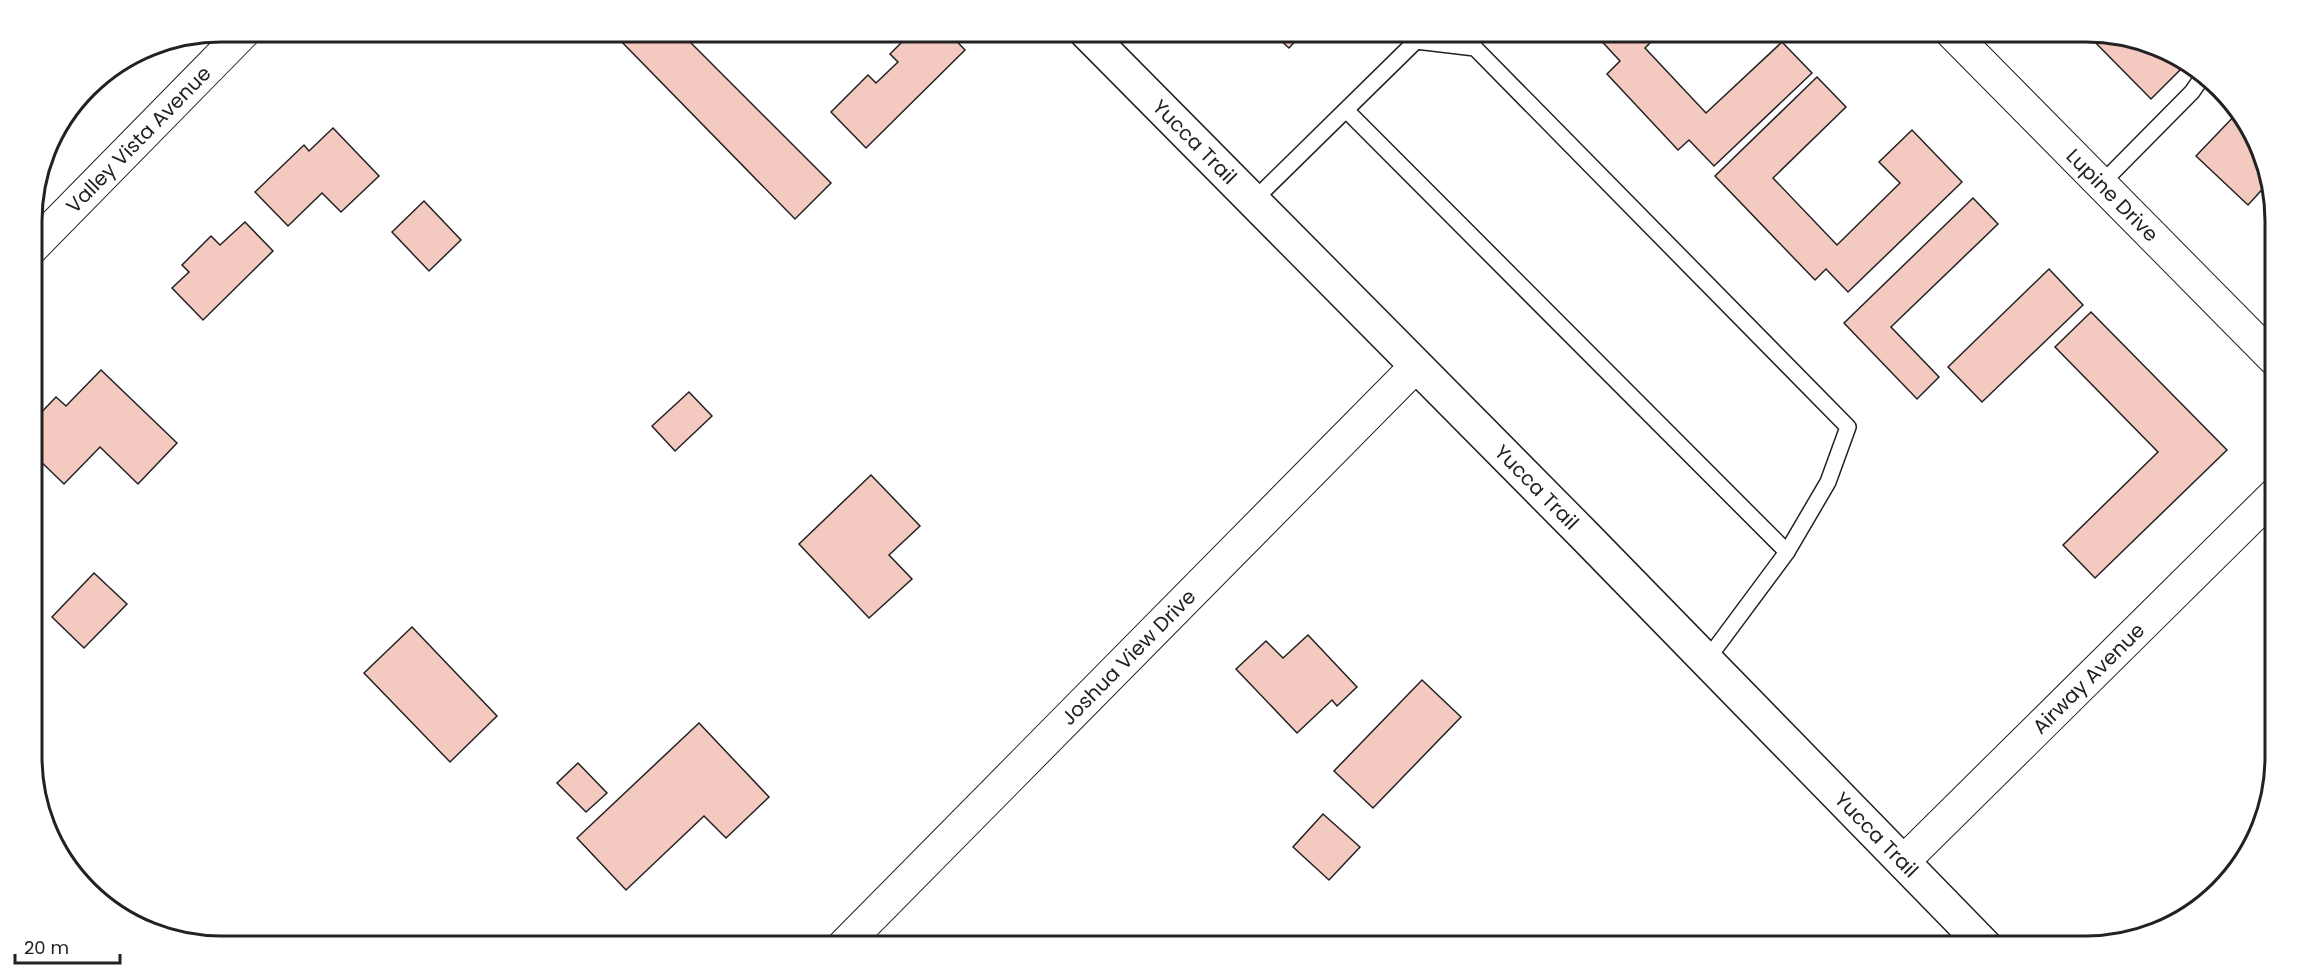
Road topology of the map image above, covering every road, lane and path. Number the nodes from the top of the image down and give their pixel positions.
1 (235, 42) edge
2 (1095, 42) edge
3 (1415, 42) edge
4 (1424, 42) edge
5 (1969, 42) edge
6 (2199, 82) edge
7 (1347, 111) junction
8 (2101, 184) junction
9 (1253, 201) junction
10 (42, 238) edge
11 (2265, 350) edge
12 (1416, 366) junction
13 (2265, 504) edge
14 (1787, 552) junction
15 (1706, 661) junction
16 (1904, 862) junction
17 (853, 936) edge
18 (1975, 936) edge

1 - 10 street, Valley Vista Avenue
2 - 9 main road, Yucca Trail
3 - 7 lane
4 - 14 lane
5 - 8 street, Lupine Drive
6 - 8 lane
7 - 9 lane
7 - 14 lane
8 - 11 street, Lupine Drive
9 - 12 main road, Yucca Trail
12 - 15 main road, Yucca Trail
12 - 17 street, Joshua View Drive
13 - 16 street, Airway Avenue
14 - 15 lane
15 - 16 main road, Yucca Trail
16 - 18 main road, Yucca Trail

